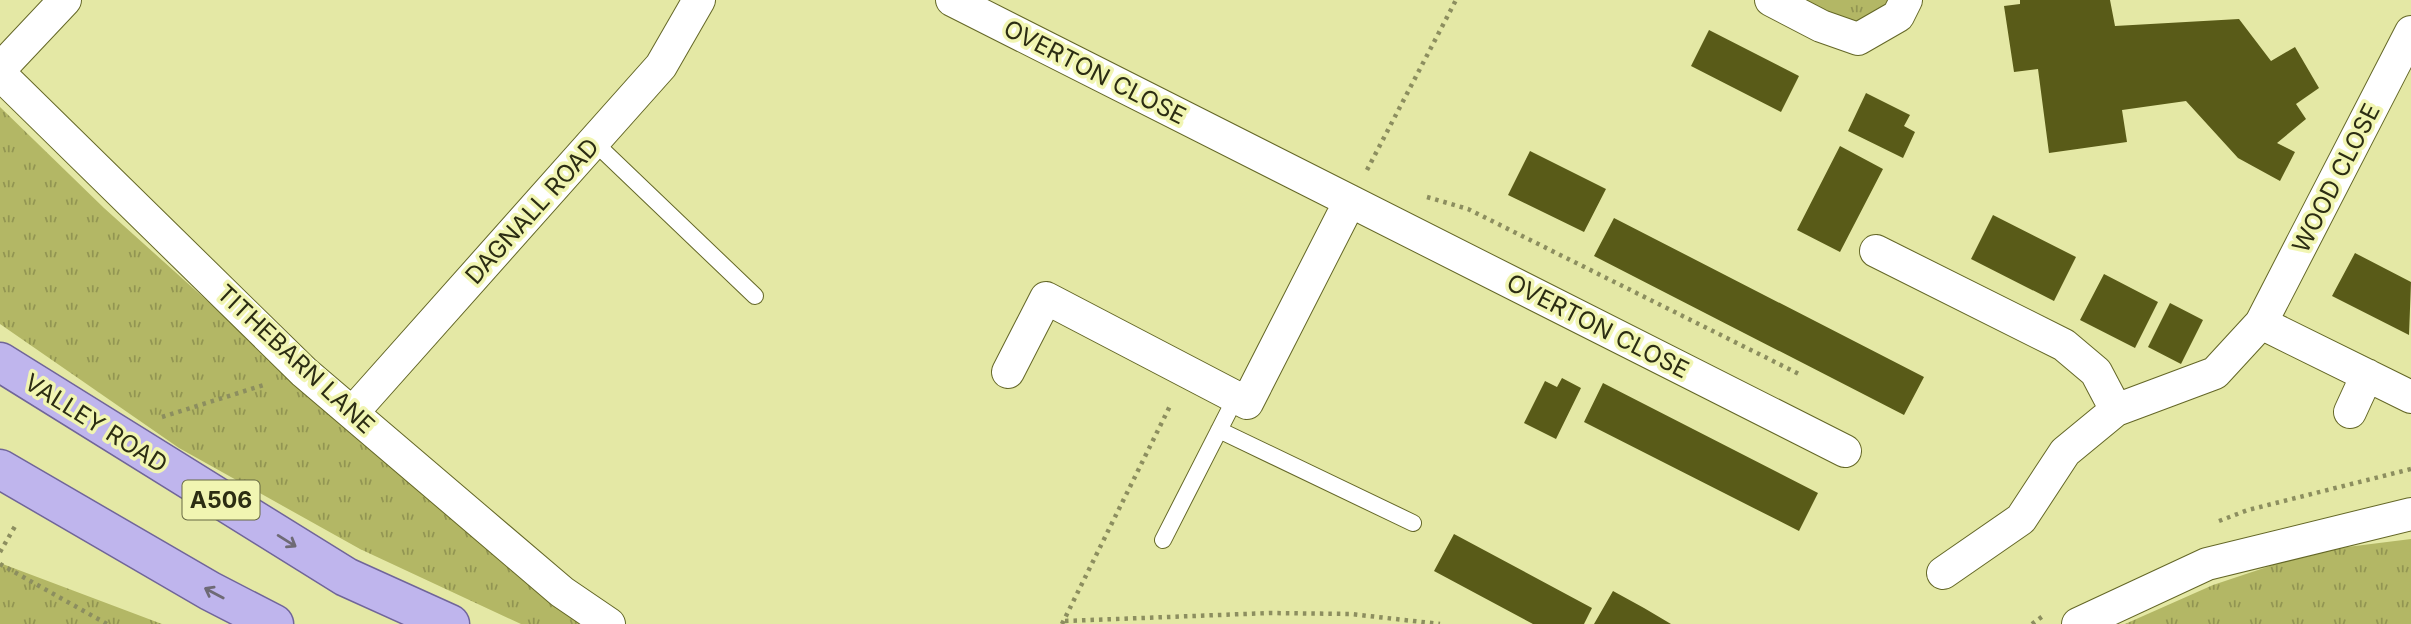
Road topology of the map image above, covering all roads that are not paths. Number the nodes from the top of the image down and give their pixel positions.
1 (65, 0) edge
2 (699, 0) edge
3 (952, 0) edge
4 (1770, 0) edge
5 (1906, 0) edge
6 (2411, 32) edge
7 (0, 72) edge
8 (594, 142) junction
9 (1350, 201) junction
10 (1876, 251) dead end
11 (755, 296) dead end
12 (2261, 323) junction
13 (0, 362) edge
14 (1008, 372) dead end
15 (2367, 375) junction
16 (1236, 397) junction
17 (2411, 397) edge
18 (2116, 410) junction
19 (353, 412) junction
20 (2350, 412) dead end
21 (1219, 430) junction
22 (1845, 451) dead end
23 (0, 469) edge
24 (2411, 514) edge
25 (1413, 523) dead end
26 (1163, 540) dead end
27 (1943, 573) dead end
28 (274, 624) edge
29 (450, 624) edge
30 (609, 624) edge
31 (2078, 624) edge

1 - 7 street
2 - 8 street, DAGNALL ROAD
3 - 9 street, OVERTON CLOSE
4 - 5 street
6 - 12 street, WOOD CLOSE
7 - 19 street, TITHEBARN LANE
8 - 11 lane
8 - 19 street, DAGNALL ROAD
9 - 16 street
9 - 22 street, OVERTON CLOSE
10 - 18 street
12 - 15 street
12 - 18 street, WOOD CLOSE
13 -> 29 main road, VALLEY ROAD / A506
14 - 16 street
15 - 17 street
15 - 20 street
16 - 21 lane
18 - 27 street, WOOD CLOSE
19 - 30 street, TITHEBARN LANE
21 - 25 lane
21 - 26 lane
28 -> 23 main road
24 - 31 street

